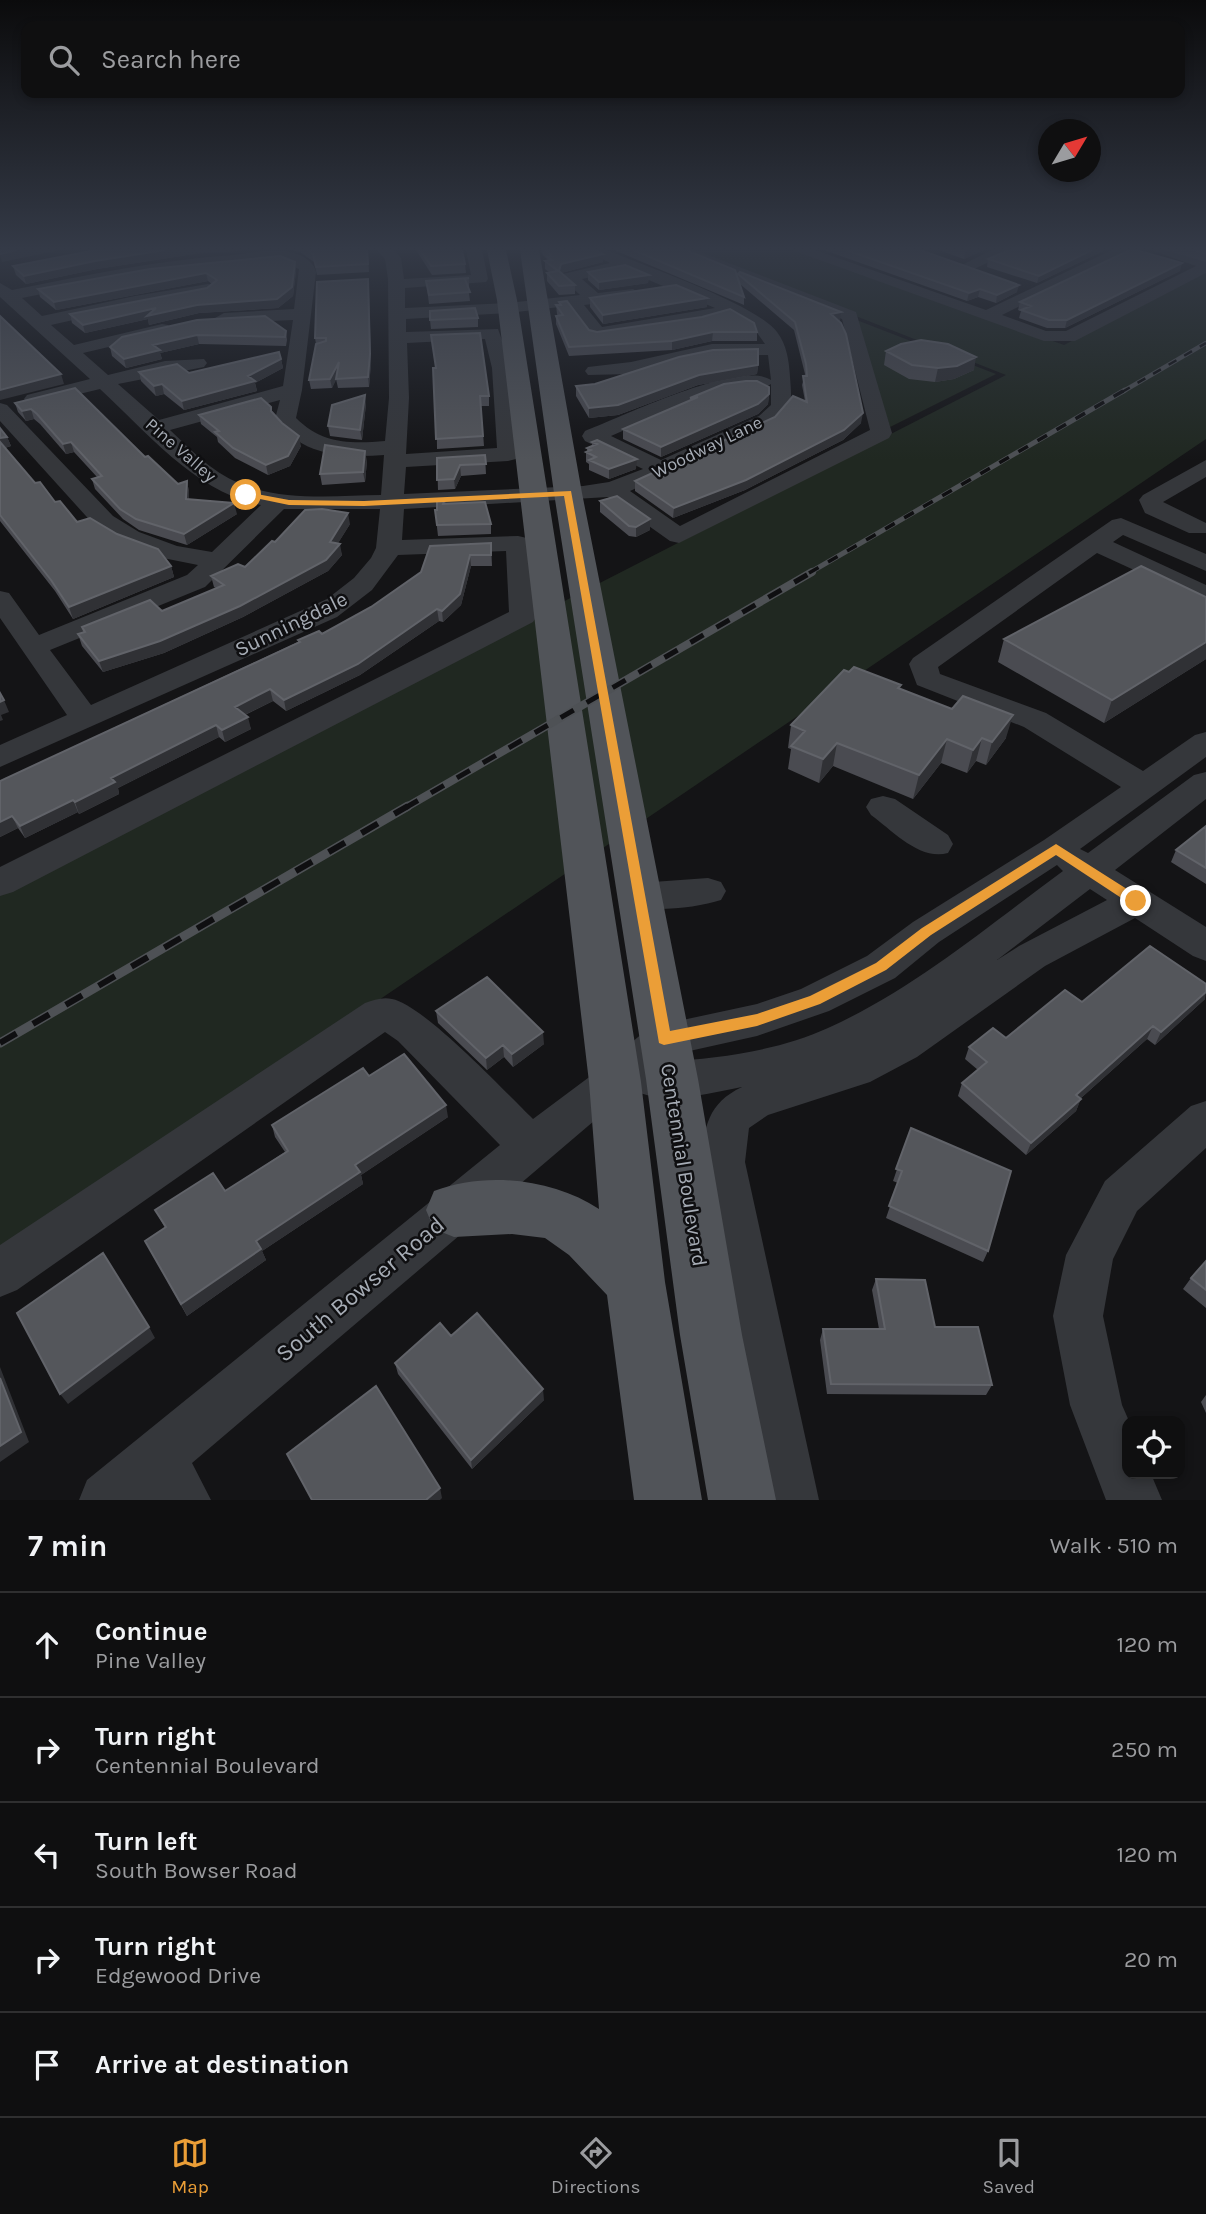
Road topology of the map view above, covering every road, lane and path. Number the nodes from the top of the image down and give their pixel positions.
1 (36, 320) edge
2 (47, 320) edge
3 (302, 320) edge
4 (395, 320) edge
5 (463, 320) edge
6 (511, 320) edge
7 (540, 320) edge
8 (587, 320) edge
9 (680, 320) edge
10 (756, 320) edge
11 (851, 320) edge
12 (998, 320) edge
13 (1103, 320) edge
14 (38, 322) junction
15 (174, 326) edge
16 (777, 349) junction
17 (70, 351) junction
18 (197, 363) dead end
19 (595, 371) dead end
20 (103, 382) junction
21 (780, 382) junction
22 (292, 390) junction
23 (0, 408) edge
24 (154, 428) junction
25 (396, 454) junction
26 (1206, 467) edge
27 (661, 469) junction
28 (612, 489) junction
29 (551, 493) junction
30 (279, 501) junction
31 (393, 502) junction
32 (1203, 527) edge
33 (1096, 543) junction
34 (389, 548) junction
35 (216, 560) junction
36 (1206, 563) edge
37 (1206, 595) edge
38 (0, 599) edge
39 (33, 647) junction
40 (85, 719) junction
41 (1206, 742) edge
42 (0, 757) edge
43 (1144, 786) junction
44 (1203, 789) edge
45 (883, 807) dead end
46 (936, 844) dead end
47 (1056, 849) junction
48 (1088, 870) junction
49 (0, 883) edge
50 (708, 891) dead end
51 (639, 896) junction
52 (1136, 901) junction
53 (1206, 946) edge
54 (650, 1067) junction
55 (1206, 1120) edge
56 (532, 1147) junction
57 (454, 1210) junction
58 (0, 1273) edge
59 (635, 1282) junction
60 (171, 1479) edge
61 (107, 1500) edge
62 (668, 1500) edge
63 (742, 1500) edge
64 (790, 1500) edge
65 (1133, 1500) edge

1 - 14 street, Pine Valley
2 - 14 street
3 - 22 street
4 - 25 street, Sunningdale
5 - 25 street
6 - 29 main road, Centennial Boulevard
7 - 29 main road, Centennial Boulevard
8 - 9 street
10 - 16 street, Woodway Lane
11 - 28 street
12 - 13 street
14 - 17 street, Pine Valley
15 - 17 street
16 - 19 street
16 - 21 street, Woodway Lane
17 - 20 street, Pine Valley
18 - 20 street
20 - 23 street
20 - 24 street, Pine Valley
21 - 27 street, Woodway Lane
21 - 27 street
22 - 24 street
22 - 25 street
23 - 35 street
24 - 30 street, Pine Valley
25 - 31 street, Sunningdale
26 - 32 street
27 - 28 street, Woodway Lane
28 - 29 street, Woodway Lane
29 - 31 street, Pine Valley
29 - 51 main road, Centennial Boulevard
29 - 54 main road, Centennial Boulevard
30 - 31 street, Pine Valley
30 - 35 street
31 - 34 street, Sunningdale
33 - 36 street
33 - 37 street
33 - 43 street
34 - 40 street, Sunningdale
34 - 49 street
35 - 39 street
38 - 39 street
39 - 40 street
40 - 42 street, Sunningdale
41 - 43 street, South Bowser Road
43 - 47 street, South Bowser Road
44 - 48 street, South Bowser Road
45 - 46 street
47 - 48 street
47 - 54 street, South Bowser Road
48 - 52 street
48 - 54 street, South Bowser Road
50 - 51 street
51 - 54 main road, Centennial Boulevard
52 - 53 street
52 - 64 street
54 - 56 street, South Bowser Road
54 - 59 main road, Centennial Boulevard
54 - 63 main road, Centennial Boulevard
55 - 65 street
56 - 57 street, South Bowser Road
56 - 58 street
57 - 59 main road
57 - 60 street, South Bowser Road
59 - 62 main road, Centennial Boulevard
60 - 61 street, South Bowser Road

